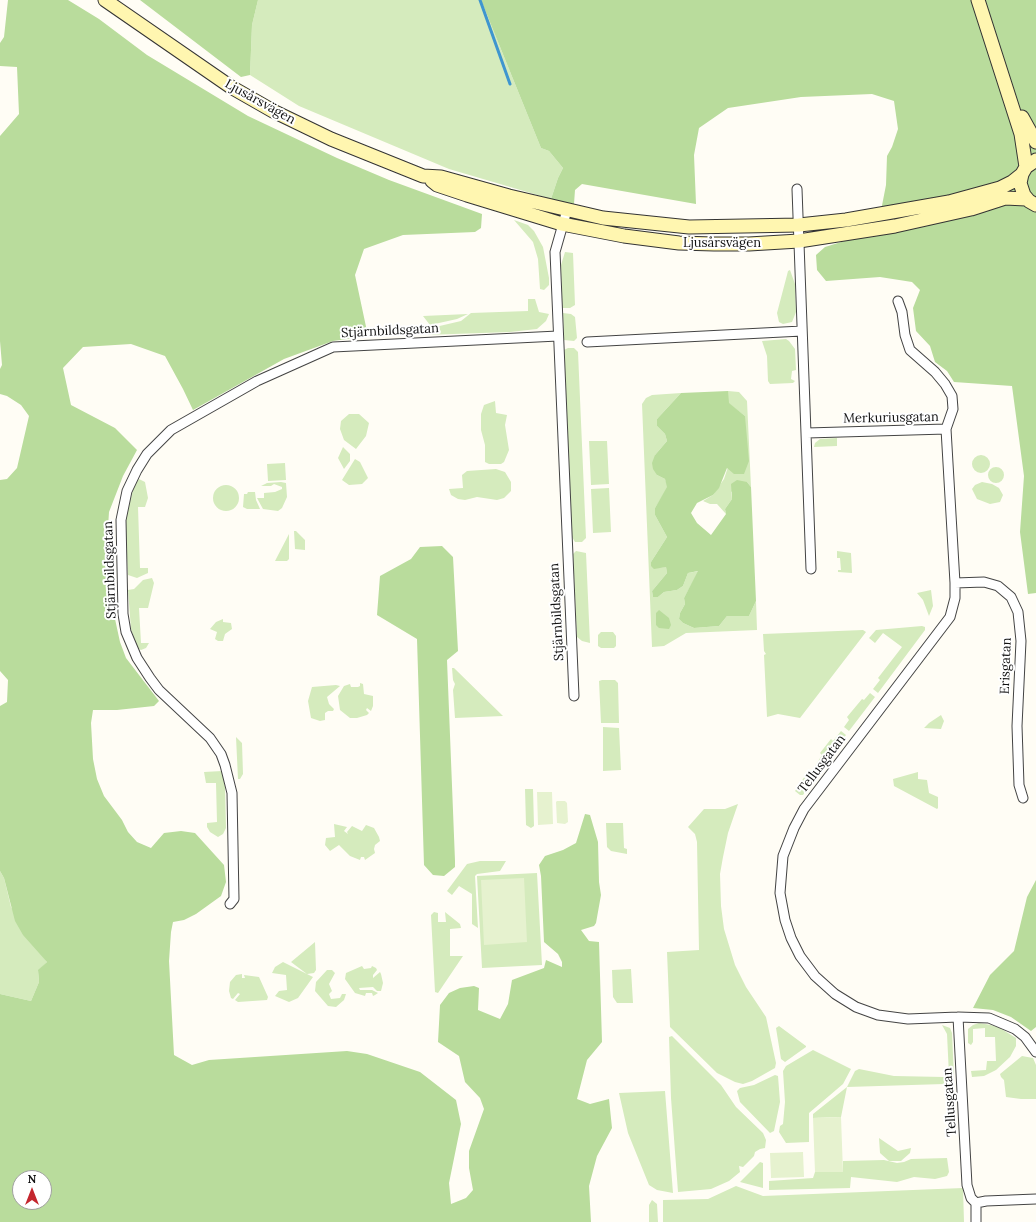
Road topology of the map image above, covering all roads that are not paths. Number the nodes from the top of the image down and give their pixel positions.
1 (978, 0) edge
2 (104, 1) edge
3 (1007, 91) junction
4 (1036, 142) edge
5 (1028, 167) edge
6 (423, 176) junction
7 (797, 189) dead end
8 (1031, 202) edge
9 (567, 210) junction
10 (562, 224) junction
11 (798, 225) junction
12 (799, 241) junction
13 (898, 301) dead end
14 (802, 331) junction
15 (558, 336) junction
16 (587, 342) dead end
17 (946, 429) junction
18 (807, 433) junction
19 (811, 569) dead end
20 (955, 583) junction
21 (574, 696) dead end
22 (1023, 798) dead end
23 (230, 904) dead end
24 (958, 1017) junction
25 (1036, 1052) edge
26 (1036, 1199) edge
27 (976, 1203) junction
28 (976, 1222) edge

1 - 3 main road
2 - 6 main road, Ljusårsvägen
3 - 4 main road
3 - 5 main road
5 - 8 main road
5 - 11 main road, Ljusårsvägen
6 - 9 main road, Ljusårsvägen
6 - 10 main road, Ljusårsvägen
7 - 11 street
8 - 12 main road, Ljusårsvägen
9 - 10 street, Stjärnbildsgatan
9 - 11 main road, Ljusårsvägen
10 - 12 main road, Ljusårsvägen
10 - 15 street, Stjärnbildsgatan
11 - 12 street
12 - 14 street
13 - 17 street, Merkuriusgatan
14 - 16 street
14 - 18 street
15 - 21 street, Stjärnbildsgatan
15 - 23 street, Stjärnbildsgatan
17 - 18 street, Merkuriusgatan
17 - 20 street, Tellusgatan
18 - 19 street
20 - 22 street, Erisgatan
20 - 24 street, Tellusgatan
24 - 25 street, Tellusgatan
24 - 27 street, Tellusgatan
26 - 27 street
27 - 28 street

